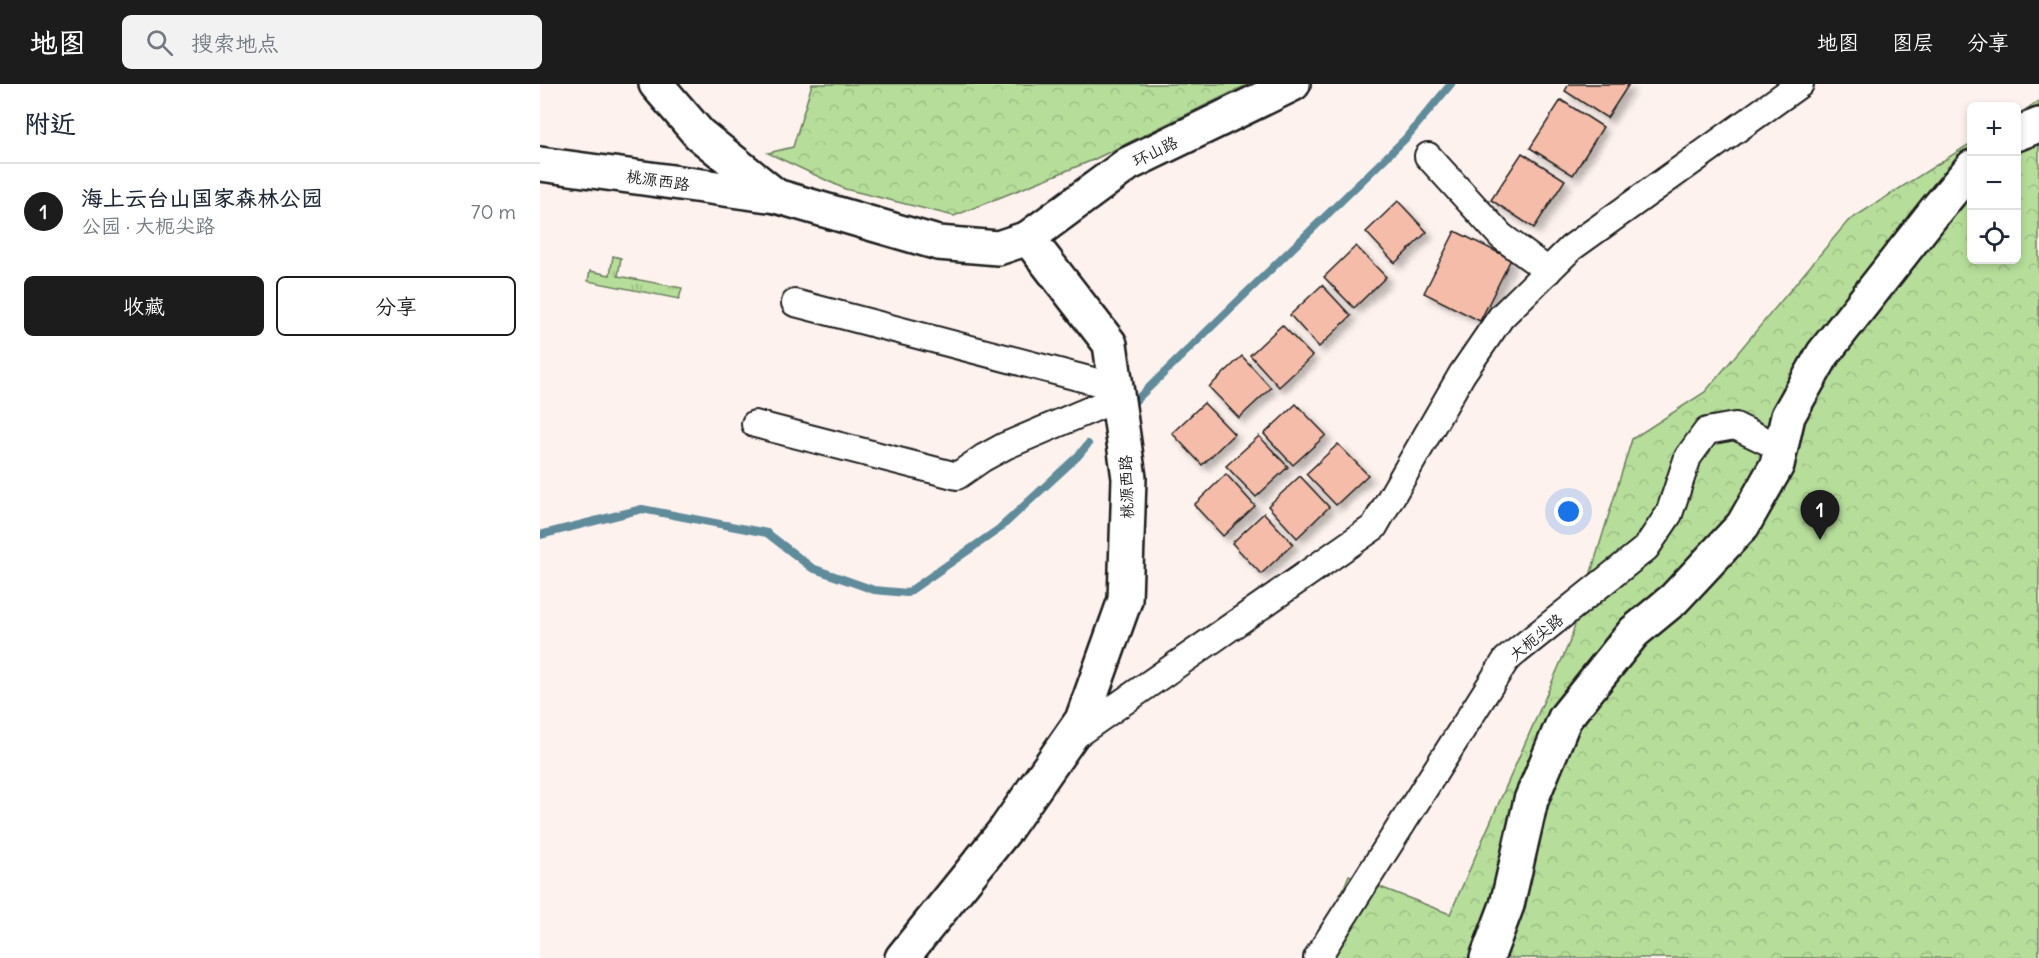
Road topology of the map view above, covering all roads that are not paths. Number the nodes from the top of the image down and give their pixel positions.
1 (656, 84) edge
2 (1293, 84) edge
3 (1800, 84) edge
4 (2039, 125) edge
5 (2021, 132) edge
6 (1428, 156) dead end
7 (540, 164) edge
8 (1967, 172) edge
9 (776, 196) junction
10 (1028, 238) junction
11 (1548, 271) junction
12 (795, 303) dead end
13 (1117, 393) junction
14 (755, 424) dead end
15 (1781, 448) junction
16 (1065, 743) junction
17 (902, 958) edge
18 (1317, 958) edge
19 (1487, 958) edge

1 - 9 street, 桃源西路
2 - 10 street, 环山路
3 - 11 street
4 - 5 street
6 - 11 street
7 - 9 street, 桃源西路
8 - 15 street
9 - 10 street, 桃源西路
10 - 13 street, 桃源西路
11 - 16 street
12 - 13 street
13 - 14 street
13 - 16 street, 桃源西路
15 - 18 street, 大枙尖路
15 - 19 street
16 - 17 street, 桃源西路

